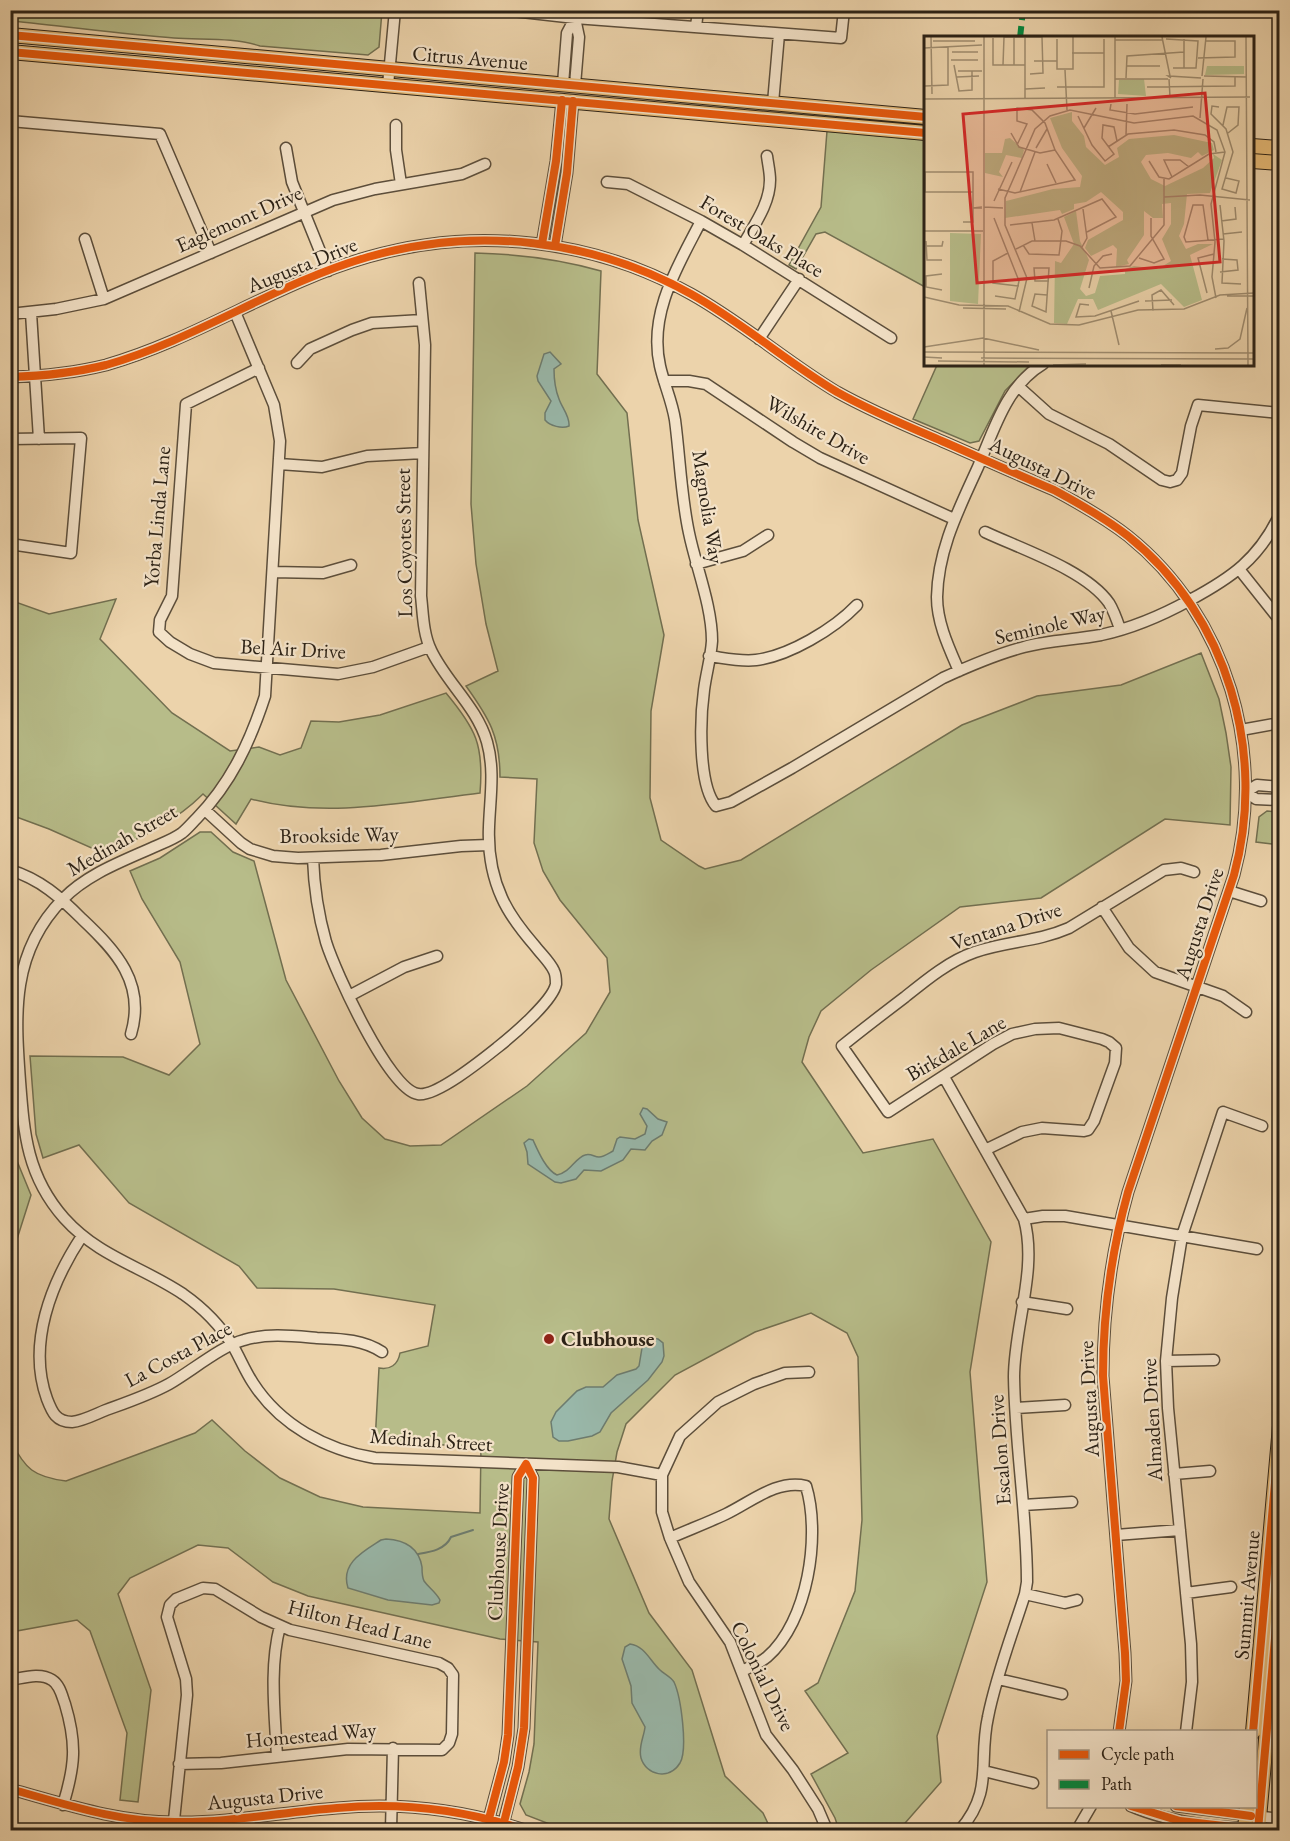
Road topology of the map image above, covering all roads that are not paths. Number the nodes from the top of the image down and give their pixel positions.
1 (395, 10) edge
2 (505, 10) edge
3 (698, 10) edge
4 (844, 10) edge
5 (575, 14) edge
6 (696, 27) junction
7 (779, 34) junction
8 (10, 35) edge
9 (10, 52) edge
10 (390, 70) junction
11 (388, 85) junction
12 (569, 85) junction
13 (568, 101) junction
14 (773, 103) junction
15 (924, 117) edge
16 (10, 121) edge
17 (396, 125) dead end
18 (924, 133) edge
19 (1254, 146) edge
20 (286, 148) dead end
21 (1280, 148) edge
22 (767, 156) dead end
23 (1254, 161) edge
24 (1280, 163) edge
25 (485, 164) dead end
26 (607, 182) dead end
27 (401, 184) junction
28 (304, 211) junction
29 (701, 221) junction
30 (85, 239) dead end
31 (542, 244) junction
32 (743, 245) junction
33 (555, 246) junction
34 (211, 252) junction
35 (328, 270) junction
36 (799, 279) junction
37 (419, 283) dead end
38 (670, 283) junction
39 (104, 299) junction
40 (235, 312) junction
41 (30, 313) junction
42 (10, 314) edge
43 (422, 320) junction
44 (891, 338) dead end
45 (759, 339) junction
46 (297, 363) dead end
47 (1041, 366) edge
48 (259, 368) junction
49 (35, 376) junction
50 (10, 377) edge
51 (664, 381) junction
52 (1018, 387) junction
53 (1280, 412) edge
54 (10, 439) edge
55 (39, 439) junction
56 (423, 453) junction
57 (981, 458) junction
58 (279, 464) junction
59 (1280, 514) edge
60 (954, 519) junction
61 (985, 532) dead end
62 (768, 535) dead end
63 (10, 544) edge
64 (696, 564) junction
65 (351, 565) dead end
66 (1239, 569) junction
67 (273, 572) junction
68 (1187, 602) junction
69 (857, 605) dead end
70 (1278, 618) edge
71 (1120, 629) junction
72 (159, 632) joint
73 (429, 648) junction
74 (710, 656) junction
75 (268, 667) junction
76 (959, 671) junction
77 (1280, 723) edge
78 (1241, 730) junction
79 (1280, 787) edge
80 (1246, 792) junction
81 (1280, 800) edge
82 (716, 806) joint
83 (205, 810) junction
84 (489, 845) junction
85 (313, 858) junction
86 (10, 870) edge
87 (1194, 872) dead end
88 (1229, 891) junction
89 (62, 900) junction
90 (1261, 901) dead end
91 (1102, 907) junction
92 (437, 956) dead end
93 (1197, 987) junction
94 (349, 996) junction
95 (1246, 1012) dead end
96 (131, 1034) dead end
97 (944, 1077) junction
98 (888, 1112) joint
99 (1262, 1126) dead end
100 (985, 1150) junction
101 (1024, 1220) junction
102 (1119, 1225) junction
103 (82, 1236) junction
104 (1182, 1236) junction
105 (1257, 1249) dead end
106 (1022, 1302) junction
107 (1066, 1309) dead end
108 (232, 1345) junction
109 (382, 1352) dead end
110 (1214, 1360) dead end
111 (1166, 1361) junction
112 (809, 1372) dead end
113 (1065, 1405) dead end
114 (1016, 1408) junction
115 (1280, 1426) edge
116 (526, 1464) junction
117 (1210, 1471) dead end
118 (1174, 1474) junction
119 (662, 1475) junction
120 (1072, 1502) dead end
121 (1023, 1505) junction
122 (1180, 1530) junction
123 (1116, 1535) junction
124 (670, 1538) junction
125 (1280, 1582) edge
126 (1231, 1587) dead end
127 (1186, 1593) junction
128 (1025, 1594) junction
129 (1077, 1600) dead end
130 (280, 1626) junction
131 (742, 1671) junction
132 (998, 1679) junction
133 (10, 1680) edge
134 (1062, 1694) dead end
135 (1119, 1730) edge
136 (1186, 1730) edge
137 (1253, 1730) edge
138 (446, 1747) joint
139 (393, 1748) junction
140 (277, 1757) junction
141 (179, 1764) junction
142 (984, 1771) junction
143 (1257, 1773) edge
144 (1033, 1783) dead end
145 (10, 1790) edge
146 (63, 1805) junction
147 (391, 1806) junction
148 (1090, 1808) edge
149 (1138, 1808) edge
150 (1185, 1808) edge
151 (1253, 1808) edge
152 (1280, 1819) edge
153 (1251, 1823) edge
154 (488, 1825) edge
155 (174, 1826) edge
156 (502, 1827) edge
157 (391, 1830) edge
158 (525, 1830) edge
159 (827, 1830) edge
160 (960, 1830) edge
161 (1077, 1830) edge
162 (1280, 1830) edge

1 - 10 street
2 - 5 street
3 - 6 street
4 - 7 street
5 - 6 street
5 - 12 street
6 - 7 street
7 - 14 street
8 - 10 main road, Citrus Avenue
9 - 11 main road, Citrus Avenue
10 - 11 street
10 - 12 main road, Citrus Avenue
11 - 13 main road, Citrus Avenue
12 - 13 main road
12 - 14 main road, Citrus Avenue
13 - 18 main road, Citrus Avenue
13 - 31 street
13 - 33 street
14 - 15 main road, Citrus Avenue
16 - 34 street
17 - 27 street
19 - 21 main road
20 - 28 street
22 - 32 street
23 - 24 main road
25 - 27 street, Eaglemont Drive
26 - 29 street, Forest Oaks Place
27 - 28 street, Eaglemont Drive
28 - 34 street, Eaglemont Drive
28 - 35 street
29 - 32 street, Forest Oaks Place
29 - 38 street, Magnolia Way
30 - 39 street
31 - 33 street, Augusta Drive
31 - 35 street, Augusta Drive
32 - 36 street, Forest Oaks Place
33 - 38 street, Augusta Drive
34 - 39 street, Eaglemont Drive
35 - 40 street, Augusta Drive
36 - 44 street, Forest Oaks Place
36 - 45 street
37 - 43 street, Los Coyotes Street
38 - 45 street, Augusta Drive
38 - 51 street, Magnolia Way
39 - 41 street, Eaglemont Drive
40 - 48 street, Medinah Street
40 - 49 street, Augusta Drive
41 - 42 street, Eaglemont Drive
41 - 49 street
43 - 46 street
43 - 56 street, Los Coyotes Street
45 - 57 street, Augusta Drive
47 - 52 street
48 - 58 street, Medinah Street
48 - 72 street, Yorba Linda Lane
49 - 50 street, Augusta Drive
49 - 55 street
51 - 60 street, Wilshire Drive
51 - 64 street, Magnolia Way
52 - 53 street
52 - 57 street
54 - 55 street
55 - 63 street
56 - 58 street
56 - 73 street, Los Coyotes Street
57 - 60 street
57 - 68 street, Augusta Drive
58 - 67 street, Medinah Street
59 - 66 street, Seminole Way
60 - 76 street
61 - 71 street
62 - 64 street
64 - 74 street, Magnolia Way
65 - 67 street
66 - 68 street, Seminole Way
66 - 70 street
67 - 75 street, Medinah Street
68 - 71 street, Seminole Way
68 - 78 street, Augusta Drive
69 - 74 street
71 - 76 street, Seminole Way
72 - 75 street, Bel Air Drive
73 - 75 street, Bel Air Drive
73 - 84 street, Los Coyotes Street
74 - 82 street, Magnolia Way
75 - 83 street, Medinah Street
76 - 82 street, Seminole Way
77 - 78 street
78 - 80 street, Augusta Drive
79 - 80 street
80 - 81 street
80 - 88 street, Augusta Drive
83 - 85 street, Brookside Way
83 - 89 street, Medinah Street
84 - 85 street, Brookside Way
84 - 94 street, Los Coyotes Street
85 - 94 street
86 - 89 street
87 - 91 street, Ventana Drive
88 - 90 street
88 - 93 street, Augusta Drive
89 - 96 street
89 - 103 street, Medinah Street
91 - 93 street
91 - 98 street, Ventana Drive
92 - 94 street
93 - 95 street
93 - 102 street, Augusta Drive
97 - 98 street, Birkdale Lane
97 - 100 street, Escalon Drive
97 - 100 street, Birkdale Lane
99 - 104 street, Almaden Drive
100 - 101 street, Escalon Drive
101 - 102 street
101 - 106 street, Escalon Drive
102 - 104 street
102 - 123 street, Augusta Drive
103 - 108 street, Medinah Street
103 - 108 street, La Costa Place
104 - 105 street
104 - 111 street, Almaden Drive
106 - 107 street
106 - 114 street, Escalon Drive
108 - 109 street, La Costa Place
108 - 116 street, Medinah Street
110 - 111 street
111 - 118 street, Almaden Drive
112 - 119 street, Colonial Drive
113 - 114 street
114 - 121 street, Escalon Drive
115 - 137 main road, Summit Avenue
116 - 119 street, Medinah Street
116 - 154 street, Clubhouse Drive
116 - 156 street, Clubhouse Drive
117 - 118 street
118 - 122 street, Almaden Drive
119 - 124 street, Colonial Drive
120 - 121 street
121 - 128 street, Escalon Drive
122 - 123 street
122 - 127 street, Almaden Drive
123 - 135 street, Augusta Drive
124 - 131 street, Colonial Drive
124 - 131 street
125 - 143 main road, Summit Avenue
126 - 127 street
127 - 136 street, Almaden Drive
128 - 129 street
128 - 132 street, Escalon Drive
130 - 138 street, Hilton Head Lane
130 - 140 street
130 - 141 street, Hilton Head Lane
131 - 159 street, Colonial Drive
132 - 134 street
132 - 142 street, Escalon Drive
133 - 146 street
138 - 139 street, Homestead Way
139 - 140 street, Homestead Way
139 - 147 street
140 - 141 street, Homestead Way
141 - 155 street
142 - 144 street
142 - 160 street, Escalon Drive
145 - 146 street, Augusta Drive
146 - 155 street, Augusta Drive
147 - 154 street, Augusta Drive
147 - 155 street, Augusta Drive
147 - 157 street
148 - 161 street
149 - 153 street
150 - 153 street
151 - 153 main road, Summit Avenue
152 - 153 street
153 - 162 street
154 - 156 street, Augusta Drive
156 - 158 street, Augusta Drive

